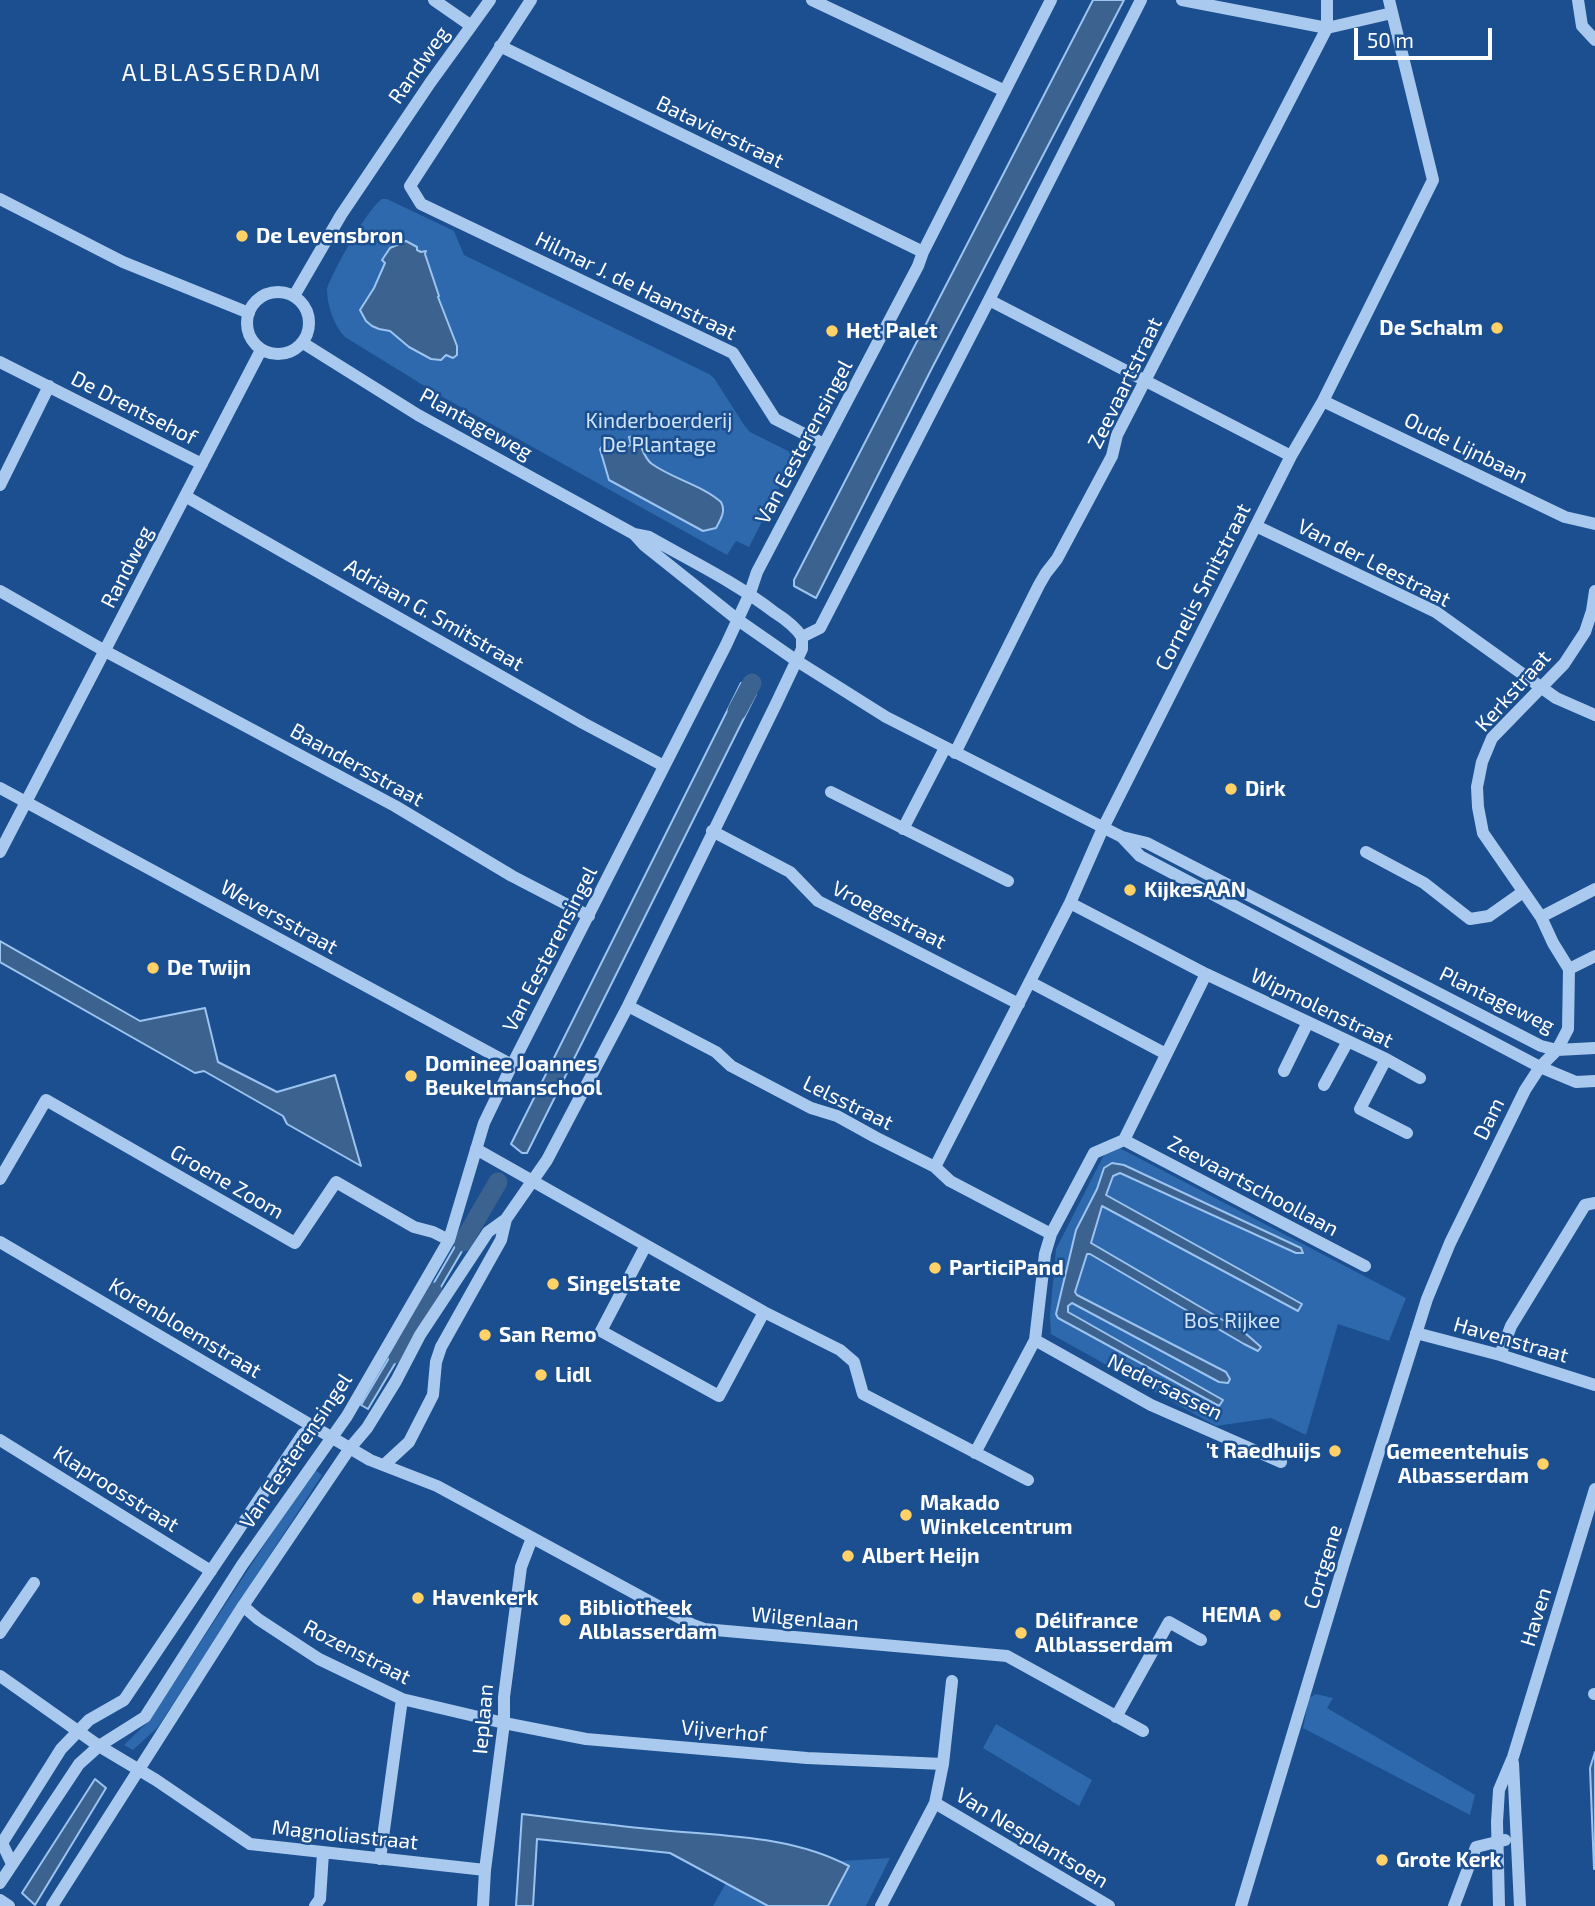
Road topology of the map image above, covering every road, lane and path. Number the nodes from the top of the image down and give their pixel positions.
1 (435, 0) edge
2 (490, 0) edge
3 (531, 0) edge
4 (811, 0) edge
5 (1051, 0) edge
6 (1141, 0) edge
7 (1182, 0) edge
8 (1327, 0) edge
9 (1388, 0) edge
10 (1578, 0) edge
11 (1392, 13) junction
12 (470, 26) junction
13 (1327, 28) junction
14 (1595, 40) edge
15 (500, 46) junction
16 (1004, 91) junction
17 (0, 200) edge
18 (923, 252) junction
19 (294, 296) junction
20 (989, 300) junction
21 (249, 313) junction
22 (303, 343) junction
23 (261, 350) junction
24 (0, 362) edge
25 (1146, 379) junction
26 (49, 386) junction
27 (1323, 401) junction
28 (824, 444) junction
29 (1292, 456) junction
30 (201, 464) junction
31 (0, 485) edge
32 (185, 496) junction
33 (1595, 524) edge
34 (1256, 526) junction
35 (634, 534) junction
36 (1595, 591) edge
37 (0, 592) edge
38 (750, 593) junction
39 (738, 620) junction
40 (802, 637) junction
41 (105, 651) junction
42 (797, 661) junction
43 (1541, 688) junction
44 (1595, 715) edge
45 (950, 750) junction
46 (664, 766) junction
47 (0, 788) edge
48 (831, 792) dead end
49 (28, 802) junction
50 (1103, 828) junction
51 (903, 829) junction
52 (712, 831) junction
53 (1122, 837) junction
54 (0, 852) edge
55 (1366, 852) dead end
56 (1008, 881) dead end
57 (1595, 889) edge
58 (1523, 892) junction
59 (1070, 903) junction
60 (589, 916) junction
61 (1541, 917) junction
62 (1595, 956) edge
63 (1569, 969) junction
64 (1206, 974) junction
65 (1030, 982) junction
66 (1018, 1003) junction
67 (628, 1006) junction
68 (1308, 1022) junction
69 (1348, 1041) junction
70 (1595, 1048) edge
71 (1557, 1051) junction
72 (1166, 1054) junction
73 (1386, 1059) junction
74 (512, 1065) junction
75 (1540, 1067) junction
76 (1284, 1071) dead end
77 (1420, 1078) dead end
78 (1595, 1081) edge
79 (1324, 1085) dead end
80 (1407, 1133) dead end
81 (1124, 1140) junction
82 (476, 1149) junction
83 (935, 1167) junction
84 (0, 1179) edge
85 (533, 1182) junction
86 (1595, 1203) edge
87 (506, 1219) junction
88 (1051, 1234) junction
89 (449, 1240) junction
90 (0, 1242) edge
91 (1450, 1243) joint
92 (645, 1247) junction
93 (1365, 1266) dead end
94 (764, 1312) junction
95 (1416, 1332) junction
96 (1035, 1340) junction
97 (1500, 1355) junction
98 (1595, 1385) edge
99 (314, 1427) junction
100 (332, 1437) junction
101 (0, 1440) edge
102 (349, 1448) junction
103 (975, 1453) junction
104 (1280, 1462) dead end
105 (384, 1465) junction
106 (1028, 1480) dead end
107 (1595, 1489) edge
108 (532, 1538) junction
109 (211, 1571) junction
110 (34, 1583) dead end
111 (243, 1606) junction
112 (0, 1633) edge
113 (1201, 1640) dead end
114 (0, 1676) edge
115 (952, 1681) dead end
116 (402, 1699) junction
117 (1116, 1717) junction
118 (504, 1723) junction
119 (78, 1731) junction
120 (1143, 1731) dead end
121 (99, 1746) junction
122 (1513, 1757) junction
123 (943, 1764) junction
124 (139, 1770) junction
125 (935, 1803) junction
126 (1516, 1840) junction
127 (1497, 1841) junction
128 (323, 1853) junction
129 (380, 1859) junction
130 (12, 1864) junction
131 (485, 1870) junction
132 (0, 1883) edge
133 (0, 1900) edge
134 (9, 1906) edge
135 (52, 1906) edge
136 (315, 1906) edge
137 (483, 1906) edge
138 (881, 1906) edge
139 (1109, 1906) edge
140 (1241, 1906) edge
141 (1454, 1906) edge
142 (1499, 1906) edge
143 (1520, 1906) edge

1 - 12 street
2 - 12 street, Randweg
3 - 15 street
4 - 16 street
5 - 16 street, Van Eesterensingel
6 - 20 street
7 - 13 street
8 - 13 street
9 - 11 street, Cornelis Smitstraat
10 - 14 street
11 - 13 street
11 - 27 street, Cornelis Smitstraat
12 - 19 street, Randweg
13 - 25 street, Zeevaartstraat
15 - 18 street, Batavierstraat
15 - 28 street, Hilmar J. de Haanstraat
16 - 18 street, Van Eesterensingel
17 - 21 street
18 - 28 street, Van Eesterensingel
19 - 21 street
19 - 22 street
20 - 25 street
20 - 40 street
21 - 23 street
22 - 23 street
22 - 35 street, Plantageweg
23 - 30 street, Randweg
24 - 26 street, De Drentsehof
25 - 29 street
25 - 45 street, Zeevaartstraat
26 - 30 street, De Drentsehof
26 - 31 street, De Drentsehof
27 - 29 street, Cornelis Smitstraat
27 - 33 street, Oude Lijnbaan
28 - 38 street, Van Eesterensingel
29 - 34 street, Cornelis Smitstraat
30 - 32 street, Randweg
32 - 41 street, Randweg
32 - 46 street, Adriaan G. Smitstraat
34 - 43 street, Van der Leestraat
34 - 50 street, Cornelis Smitstraat
35 - 38 street, Plantageweg
35 - 39 street, Plantageweg
36 - 43 street, Kerkstraat
37 - 41 street
38 - 39 street, Van Eesterensingel
38 - 40 street, Plantageweg
39 - 42 street, Plantageweg
39 - 46 street, Van Eesterensingel
40 - 42 street, Van Eesterensingel
41 - 49 street, Randweg
41 - 60 street, Baandersstraat
42 - 45 street, Plantageweg
42 - 52 street, Van Eesterensingel
43 - 44 street, Van der Leestraat
43 - 58 street, Kerkstraat
45 - 50 street, Plantageweg
45 - 51 street
46 - 60 street, Van Eesterensingel
47 - 49 street, Weversstraat
48 - 51 street
49 - 54 street, Randweg
49 - 74 street, Weversstraat
50 - 53 street, Plantageweg
50 - 59 street, Cornelis Smitstraat
51 - 56 street
52 - 66 street, Vroegestraat
52 - 67 street, Van Eesterensingel
53 - 71 street, Plantageweg
53 - 75 street, Plantageweg
55 - 58 street
57 - 61 street
58 - 61 street, Kerkstraat
59 - 64 street, Wipmolenstraat
59 - 65 street, Cornelis Smitstraat
60 - 74 street, Van Eesterensingel
61 - 63 street, Kerkstraat
62 - 63 street
63 - 71 street
64 - 68 street, Wipmolenstraat
64 - 72 street
65 - 66 street, Cornelis Smitstraat
65 - 72 street
66 - 83 street, Cornelis Smitstraat
67 - 83 street, Lelsstraat
67 - 85 street, Van Eesterensingel
68 - 69 street, Wipmolenstraat
68 - 76 street
69 - 73 street, Wipmolenstraat
69 - 79 street
70 - 71 street
71 - 75 street, Plantageweg
72 - 81 street
73 - 77 street, Wipmolenstraat
73 - 80 street
74 - 82 street, Van Eesterensingel
75 - 78 street
75 - 91 street, Dam
81 - 88 street
81 - 93 street, Zeevaartschoollaan
82 - 85 street
82 - 89 street, Van Eesterensingel
83 - 88 street, Lelsstraat
84 - 89 street, Groene Zoom
85 - 87 street, Van Eesterensingel
85 - 92 street
86 - 97 street
87 - 102 street, Van Eesterensingel
87 - 105 street, Van Eesterensingel
88 - 96 street
89 - 100 street, Van Eesterensingel
90 - 99 street, Korenbloemstraat
91 - 95 street, Cortgene
92 - 94 street
92 - 94 street
94 - 103 street
95 - 97 street, Havenstraat
95 - 140 street, Cortgene
96 - 103 street
96 - 104 street, Nedersassen
97 - 98 street, Havenstraat
99 - 100 street, Korenbloemstraat
99 - 109 street, Van Eesterensingel
100 - 102 street, Korenbloemstraat
100 - 121 street, Van Eesterensingel
101 - 109 street, Klaproosstraat
102 - 105 street, Wilgenlaan
102 - 111 street, Van Eesterensingel
103 - 106 street
105 - 108 street, Wilgenlaan
107 - 122 street, Haven
108 - 117 street, Wilgenlaan
108 - 118 street, Ieplaan
109 - 119 street, Van Eesterensingel
110 - 112 street
111 - 116 street, Rozenstraat
111 - 124 street, Van Eesterensingel
113 - 117 street
114 - 119 street, Magnoliastraat
115 - 123 street
116 - 118 street, Rozenstraat
116 - 129 street
117 - 120 street, Wilgenlaan
118 - 123 street, Vijverhof
118 - 131 street, Ieplaan
119 - 121 street, Magnoliastraat
119 - 130 street, Van Eesterensingel
121 - 124 street, Magnoliastraat
121 - 130 street, Van Eesterensingel
122 - 126 street, Haven
122 - 127 street, Haven
123 - 125 street
124 - 128 street, Magnoliastraat
124 - 135 street, Van Eesterensingel
125 - 138 street
125 - 139 street, Van Nesplantsoen
126 - 127 street
126 - 143 street, Haven
127 - 141 street
127 - 142 street, Haven
128 - 129 street, Magnoliastraat
128 - 136 street
129 - 131 street, Magnoliastraat
130 - 132 street, Van Eesterensingel
131 - 137 street, Ieplaan
133 - 134 street

